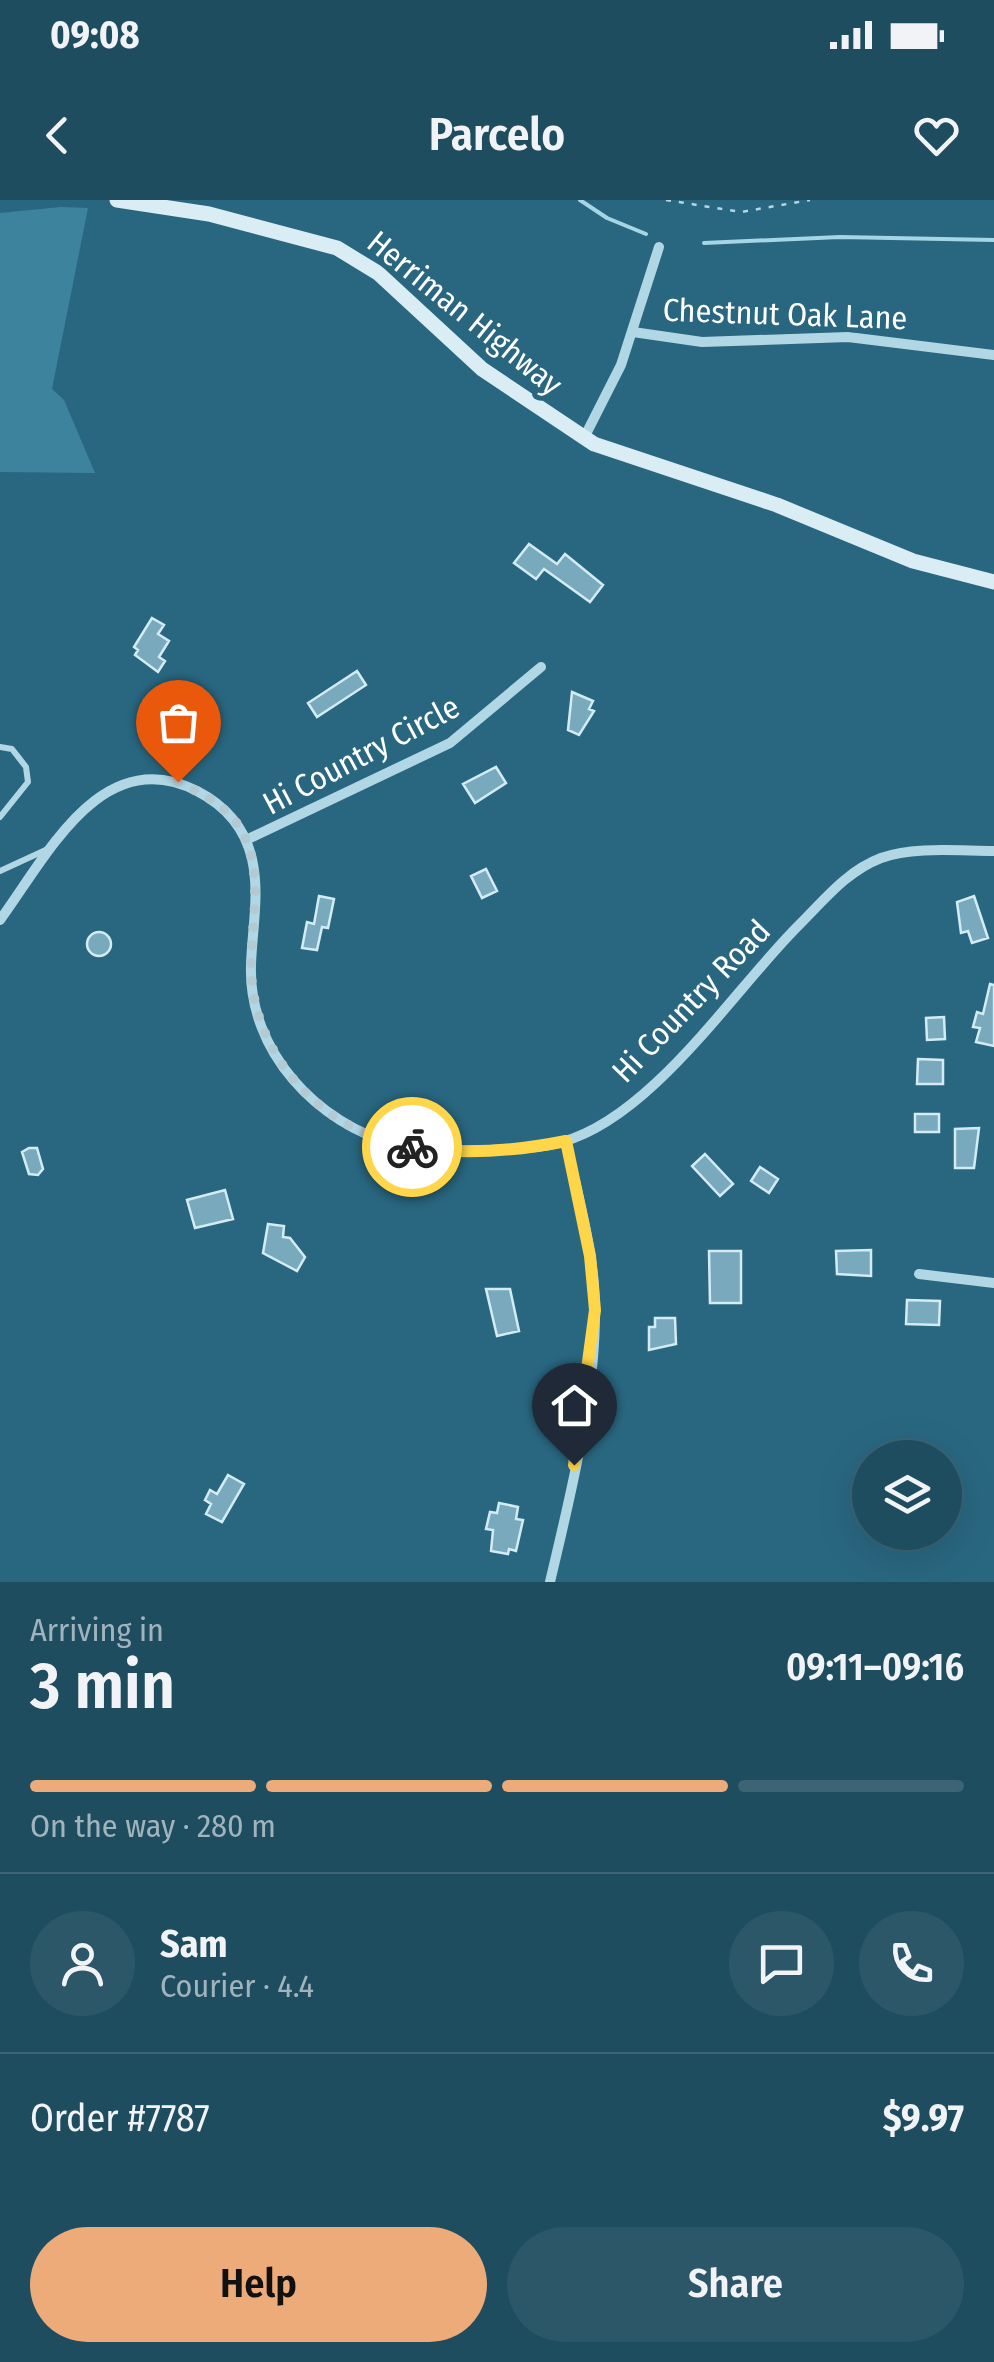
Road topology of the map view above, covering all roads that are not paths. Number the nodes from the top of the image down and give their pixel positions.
1 (116, 200) edge
2 (659, 247) dead end
3 (633, 332) junction
4 (994, 355) edge
5 (584, 438) junction
6 (994, 582) edge
7 (541, 667) dead end
8 (0, 747) edge
9 (0, 817) edge
10 (246, 840) junction
11 (52, 848) junction
12 (994, 851) edge
13 (0, 871) edge
14 (0, 920) edge
15 (566, 1141) junction
16 (919, 1274) dead end
17 (994, 1283) edge
18 (550, 1582) edge

1 - 5 main road, Herriman Highway
2 - 3 street
3 - 4 street, Chestnut Oak Lane
3 - 5 street
5 - 6 main road, Herriman Highway
7 - 10 street, Hi Country Circle
8 - 9 lane
10 - 11 street
10 - 15 street, Hi Country Road
11 - 13 lane
11 - 14 street
12 - 15 street, Hi Country Road
15 - 18 street
16 - 17 street

